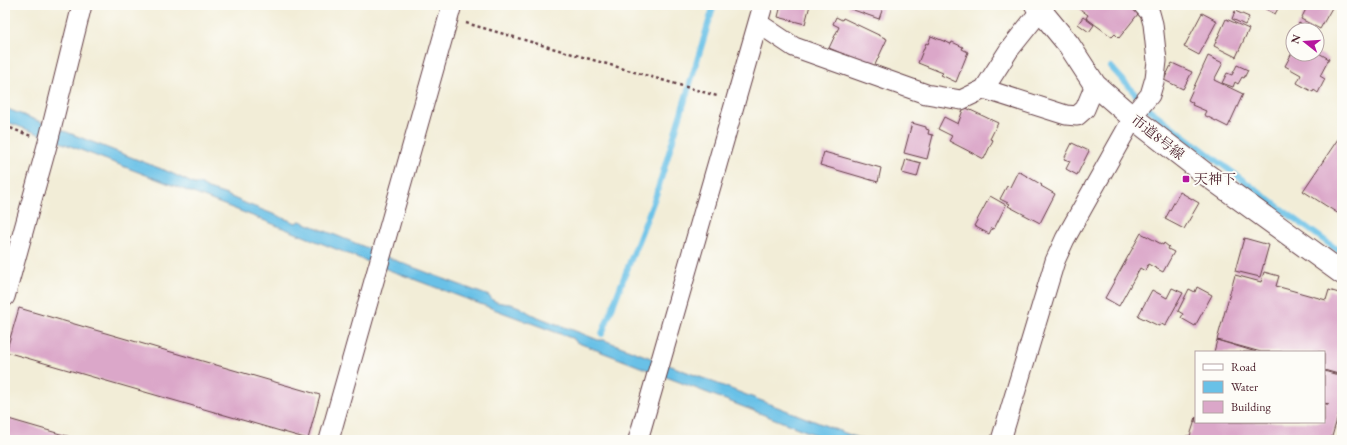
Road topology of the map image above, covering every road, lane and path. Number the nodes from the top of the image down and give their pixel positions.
1 (82, 5) edge
2 (763, 5) edge
3 (1143, 5) edge
4 (1040, 7) edge
5 (450, 11) edge
6 (758, 23) junction
7 (1095, 85) junction
8 (984, 89) junction
9 (710, 93) dead end
10 (1141, 107) junction
11 (5, 126) edge
12 (50, 134) junction
13 (1342, 273) edge
14 (5, 296) edge
15 (329, 440) edge
16 (638, 440) edge
17 (1001, 440) edge

1 - 12 street
2 - 6 street
3 - 10 street
4 - 7 street, 市道8号線
4 - 8 street
5 - 9 path
5 - 15 street
6 - 8 street
6 - 16 street
7 - 8 street
7 - 10 street, 市道8号線
10 - 13 street, 市道8号線
10 - 17 street
11 - 12 path
12 - 14 street

